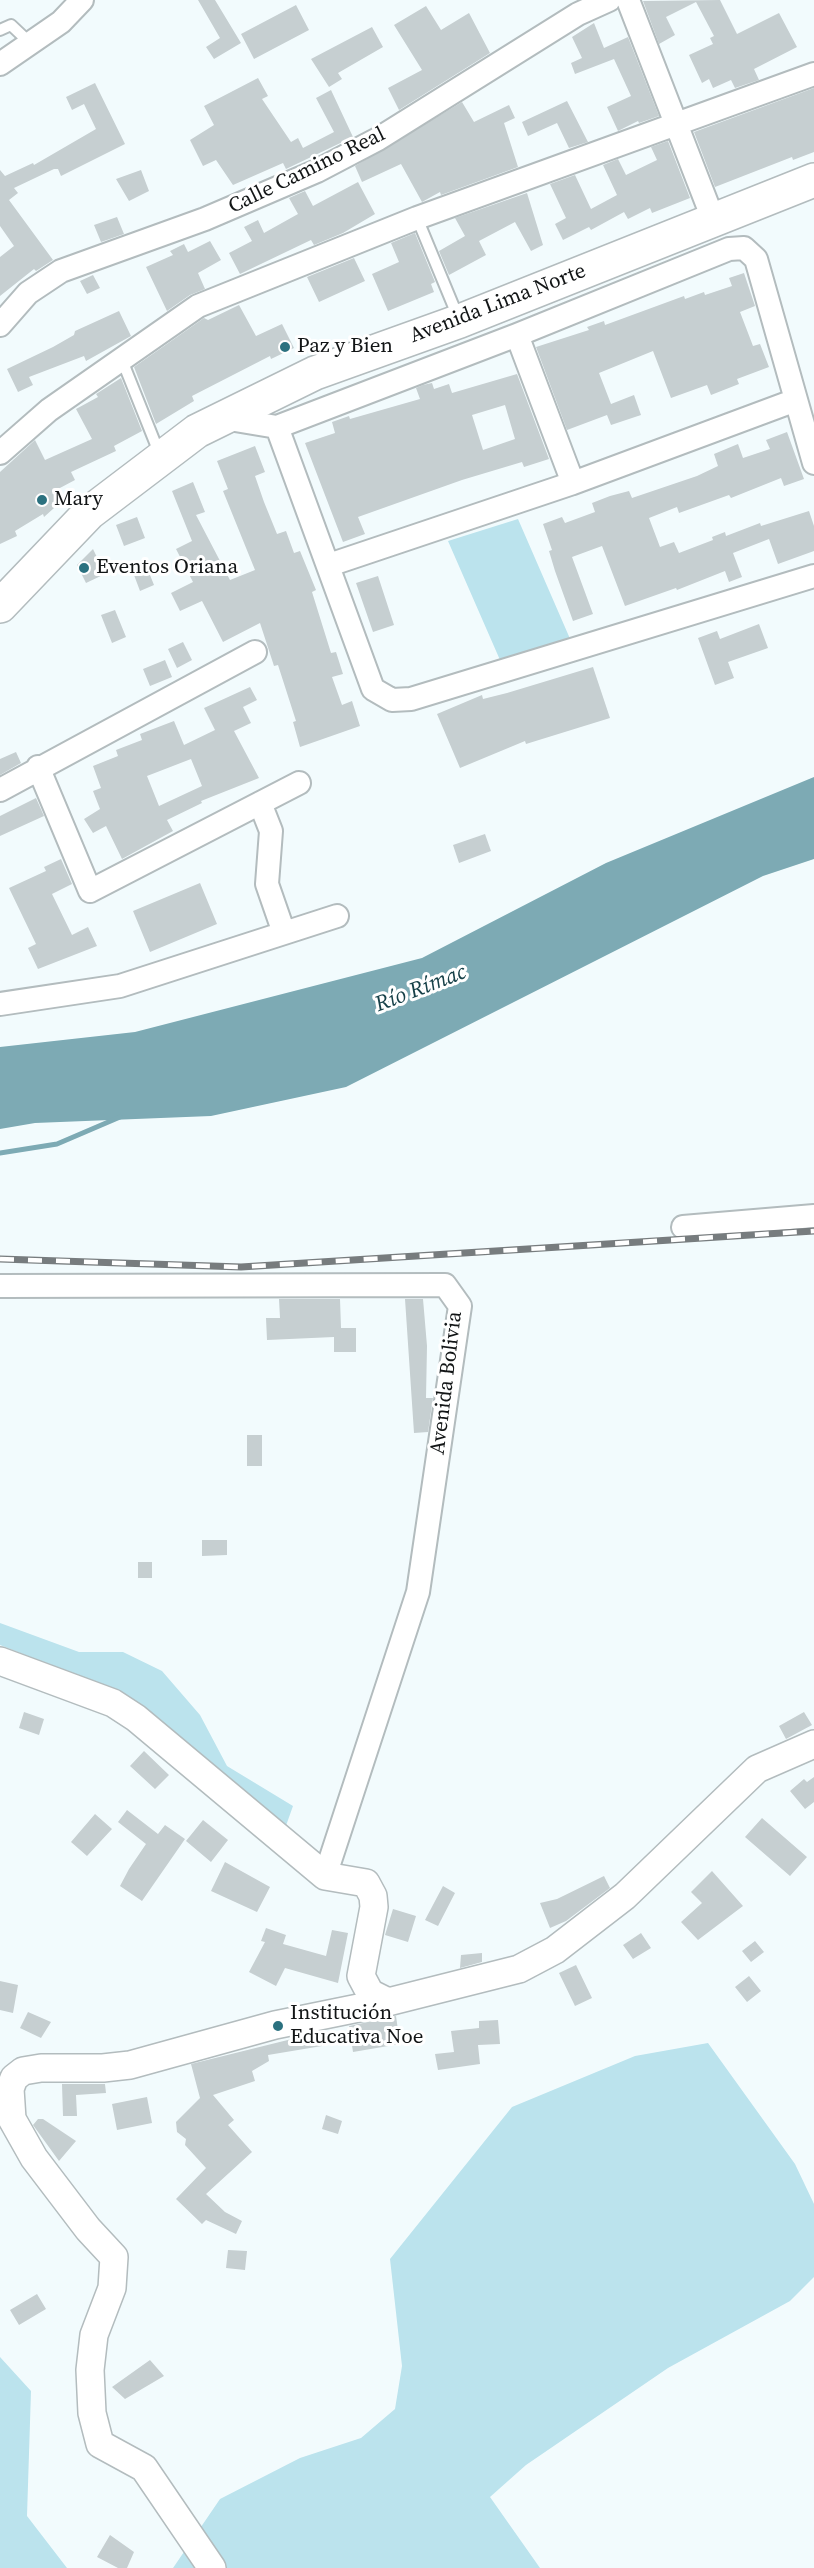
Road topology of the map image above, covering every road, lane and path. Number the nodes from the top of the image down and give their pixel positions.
1 (82, 0) edge
2 (609, 0) edge
3 (628, 0) edge
4 (0, 30) edge
5 (30, 43) junction
6 (0, 64) edge
7 (814, 74) edge
8 (677, 124) junction
9 (814, 180) edge
10 (417, 218) junction
11 (713, 219) junction
12 (460, 321) junction
13 (0, 325) edge
14 (518, 335) junction
15 (122, 360) junction
16 (796, 400) junction
17 (223, 418) junction
18 (277, 426) junction
19 (0, 453) edge
20 (161, 458) junction
21 (814, 463) edge
22 (573, 483) junction
23 (328, 565) junction
24 (814, 576) edge
25 (0, 606) edge
26 (255, 652) dead end
27 (38, 767) junction
28 (299, 783) dead end
29 (0, 790) edge
30 (260, 803) junction
31 (337, 916) dead end
32 (284, 933) junction
33 (0, 1004) edge
34 (814, 1216) edge
35 (683, 1227) dead end
36 (0, 1286) edge
37 (0, 1661) edge
38 (814, 1744) edge
39 (325, 1876) junction
40 (388, 2002) junction
41 (7, 2076) edge
42 (205, 2564) edge

1 - 5 street
2 - 13 street, Calle Camino Real
3 - 8 street
4 - 5 lane
5 - 6 street
7 - 8 street
8 - 10 street
8 - 11 street
9 - 11 highway, Avenida Lima Norte
10 - 12 lane
10 - 15 street
11 - 12 highway, Avenida Lima Norte
12 - 17 highway, Avenida Lima Norte
14 - 16 street
14 - 18 street
14 - 22 street
15 - 19 street
15 - 20 lane
16 - 21 street
16 - 22 street
17 - 18 street
17 - 20 highway, Avenida Lima Norte
18 - 23 street
20 - 25 highway, Avenida Lima Norte
22 - 23 street
23 - 24 street
26 - 27 street
27 - 29 street
27 - 30 street
28 - 30 street
30 - 32 street
31 - 32 street
32 - 33 street
34 - 35 street
36 - 39 street, Avenida Bolivia
37 - 39 street
38 - 40 street
39 - 40 street
40 - 41 street
41 - 42 street

